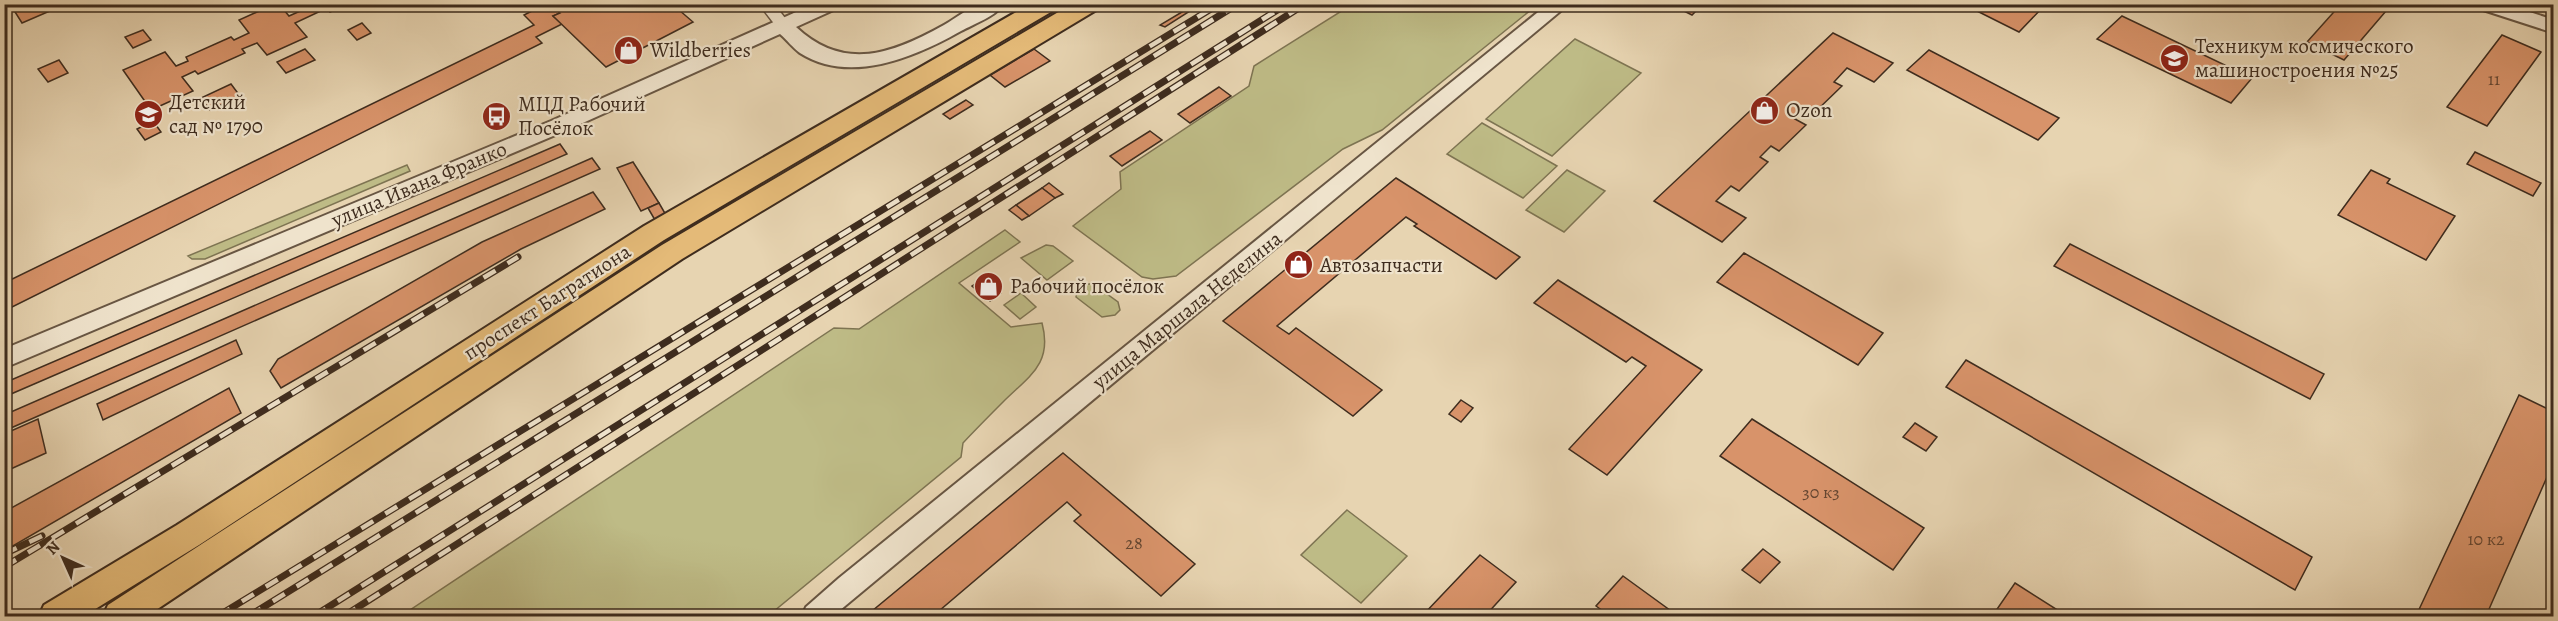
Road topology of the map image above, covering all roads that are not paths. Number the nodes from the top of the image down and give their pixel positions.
1 (766, 4) edge
2 (831, 4) edge
3 (995, 4) edge
4 (1048, 4) edge
5 (1090, 4) edge
6 (1560, 4) edge
7 (2484, 4) edge
8 (784, 27) junction
9 (2553, 27) edge
10 (4, 359) edge
11 (56, 616) edge
12 (120, 616) edge
13 (815, 616) edge

1 - 8 street
2 - 8 street, улица Ивана Франко
3 - 8 street
4 - 11 main road, проспект Багратиона
5 - 12 main road, проспект Багратиона
6 - 13 street, улица Маршала Неделина
7 - 9 street
8 - 10 street, улица Ивана Франко

